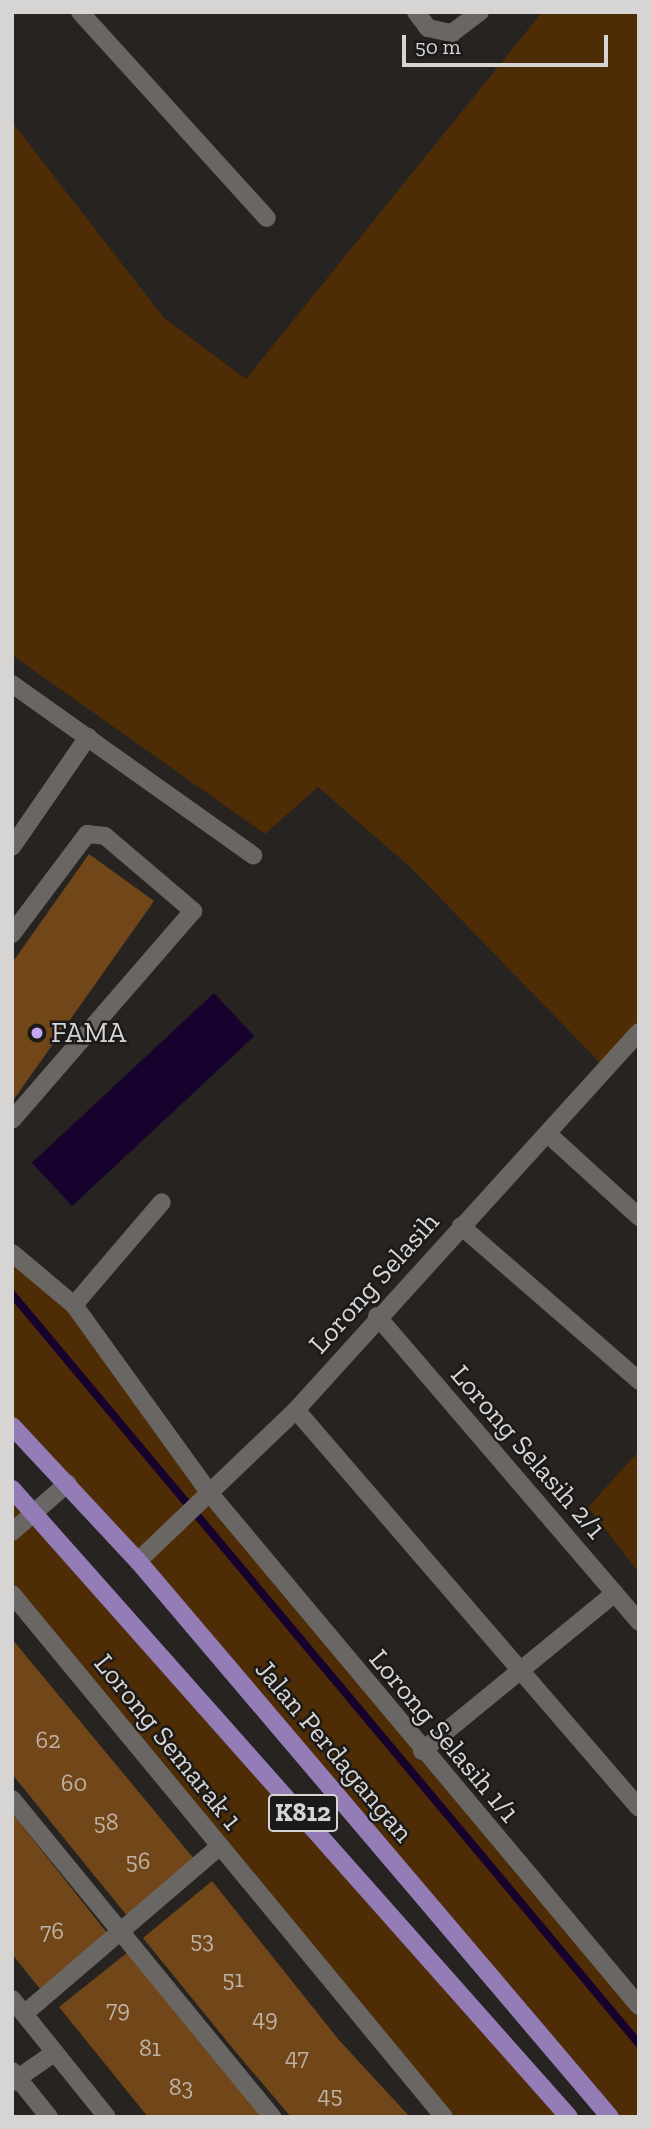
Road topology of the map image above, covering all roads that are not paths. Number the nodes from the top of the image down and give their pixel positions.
1 (80, 12) edge
2 (416, 12) edge
3 (480, 12) edge
4 (267, 218) dead end
5 (12, 684) edge
6 (88, 737) junction
7 (12, 847) edge
8 (253, 855) dead end
9 (13, 936) edge
10 (637, 1036) edge
11 (12, 1120) edge
12 (549, 1135) junction
13 (162, 1202) dead end
14 (639, 1217) edge
15 (461, 1226) junction
16 (12, 1253) edge
17 (74, 1306) junction
18 (377, 1316) junction
19 (639, 1381) edge
20 (296, 1410) junction
21 (12, 1426) edge
22 (68, 1482) junction
23 (12, 1489) edge
24 (212, 1496) junction
25 (34, 1511) junction
26 (12, 1532) edge
27 (138, 1561) junction
28 (615, 1593) junction
29 (12, 1594) edge
30 (639, 1622) edge
31 (522, 1669) junction
32 (422, 1751) junction
33 (12, 1799) edge
34 (639, 1808) edge
35 (220, 1846) junction
36 (123, 1934) junction
37 (16, 2004) edge
38 (639, 2006) edge
39 (54, 2053) junction
40 (14, 2077) edge
41 (49, 2117) edge
42 (107, 2117) edge
43 (272, 2117) edge
44 (444, 2117) edge
45 (569, 2117) edge
46 (610, 2117) edge

1 - 4 street
2 - 3 street
5 - 6 street
6 - 7 street
6 - 8 street
9 - 11 street
10 - 12 street, Lorong Selasih
12 - 14 street
12 - 15 street, Lorong Selasih
13 - 17 street
15 - 18 street, Lorong Selasih
15 - 19 street
16 - 17 street, Lorong Selasih 1/1
17 - 24 street, Lorong Selasih 1/1
18 - 20 street, Lorong Selasih
18 - 28 street, Lorong Selasih 2/1
20 - 24 street, Lorong Selasih
20 - 31 street
21 - 22 main road, Jalan Perdagangan / K812
22 - 25 street
22 - 27 main road, Jalan Perdagangan / K812
23 - 25 main road, K812
24 - 27 street, Lorong Selasih
24 - 32 street, Lorong Selasih 1/1
25 - 26 street
25 - 45 main road, K812
27 - 46 main road, Jalan Perdagangan / K812
28 - 30 street, Lorong Selasih 2/1
28 - 31 street
29 - 35 street, Lorong Semarak 1
31 - 32 street
31 - 34 street
32 - 38 street, Lorong Selasih 1/1
33 - 36 street
35 - 36 street
35 - 44 street, Lorong Semarak 1
36 - 37 street
36 - 43 street
37 - 39 street
39 - 40 street
39 - 42 street
40 - 41 street

